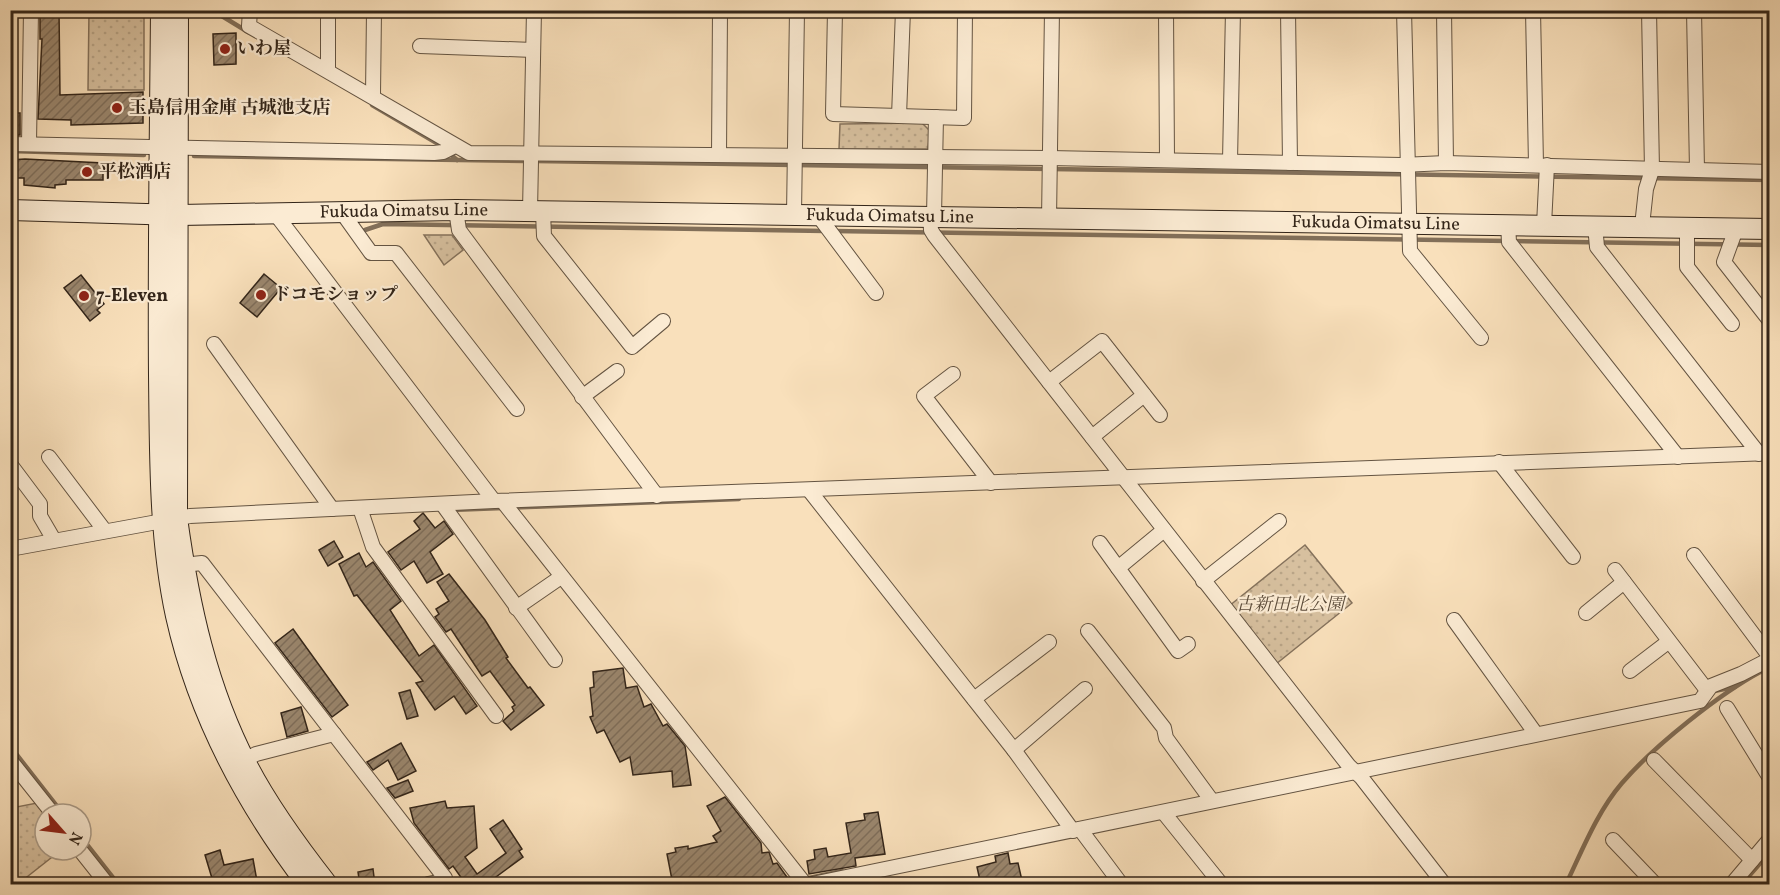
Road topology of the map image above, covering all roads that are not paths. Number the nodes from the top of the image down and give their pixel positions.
1 (31, 10) edge
2 (161, 10) edge
3 (178, 10) edge
4 (250, 10) edge
5 (328, 10) edge
6 (374, 10) edge
7 (534, 10) edge
8 (720, 10) edge
9 (797, 10) edge
10 (835, 10) edge
11 (903, 10) edge
12 (966, 10) edge
13 (1052, 10) edge
14 (1166, 10) edge
15 (1233, 10) edge
16 (1288, 10) edge
17 (1404, 10) edge
18 (1444, 10) edge
19 (1533, 10) edge
20 (1649, 10) edge
21 (1694, 10) edge
22 (420, 46) dead end
23 (533, 50) junction
24 (328, 70) junction
25 (373, 96) junction
26 (899, 116) junction
27 (936, 117) junction
28 (10, 144) edge
29 (29, 144) junction
30 (169, 148) junction
31 (449, 149) junction
32 (532, 154) junction
33 (718, 155) junction
34 (1167, 160) junction
35 (793, 161) junction
36 (1230, 161) junction
37 (935, 163) junction
38 (1290, 163) junction
39 (1446, 163) junction
40 (1050, 164) junction
41 (1544, 170) junction
42 (1697, 170) junction
43 (1407, 171) junction
44 (1770, 172) edge
45 (1650, 175) junction
46 (10, 210) edge
47 (341, 211) junction
48 (274, 212) junction
49 (158, 214) junction
50 (794, 214) junction
51 (180, 215) junction
52 (540, 219) junction
53 (1049, 219) junction
54 (457, 221) junction
55 (932, 224) junction
56 (1544, 225) junction
57 (825, 226) junction
58 (1642, 226) junction
59 (1770, 229) edge
60 (1508, 234) junction
61 (1410, 235) junction
62 (1596, 236) junction
63 (1687, 239) junction
64 (1732, 239) junction
65 (876, 293) dead end
66 (663, 321) dead end
67 (1770, 321) edge
68 (1732, 324) dead end
69 (1481, 338) dead end
70 (214, 344) dead end
71 (617, 371) dead end
72 (953, 374) dead end
73 (1049, 382) junction
74 (1144, 395) junction
75 (582, 397) junction
76 (517, 409) dead end
77 (1160, 415) dead end
78 (1092, 437) junction
79 (1766, 455) edge
80 (1678, 457) junction
81 (49, 458) dead end
82 (10, 464) edge
83 (1502, 466) junction
84 (1128, 481) junction
85 (991, 483) junction
86 (812, 494) junction
87 (657, 496) junction
88 (504, 505) junction
89 (332, 509) junction
90 (445, 509) junction
91 (361, 513) junction
92 (170, 520) junction
93 (1279, 521) dead end
94 (1164, 530) junction
95 (105, 531) junction
96 (54, 540) junction
97 (1100, 543) dead end
98 (10, 549) edge
99 (1694, 555) dead end
100 (1574, 557) dead end
101 (183, 565) junction
102 (1118, 568) junction
103 (1616, 570) dead end
104 (561, 577) junction
105 (1203, 581) junction
106 (1624, 582) junction
107 (516, 608) junction
108 (1586, 613) dead end
109 (1454, 620) dead end
110 (1088, 631) dead end
111 (1049, 642) dead end
112 (1668, 642) junction
113 (1188, 644) dead end
114 (1770, 658) edge
115 (555, 660) dead end
116 (1630, 671) dead end
117 (1085, 689) dead end
118 (1705, 692) junction
119 (974, 699) junction
120 (1727, 708) dead end
121 (496, 716) dead end
122 (1534, 730) junction
123 (334, 734) junction
124 (1014, 750) junction
125 (10, 760) edge
126 (245, 760) junction
127 (1654, 760) dead end
128 (1352, 770) junction
129 (1770, 778) edge
130 (1211, 798) junction
131 (43, 802) edge
132 (1164, 813) junction
133 (1073, 828) junction
134 (1770, 839) edge
135 (1613, 840) dead end
136 (1752, 860) junction
137 (90, 862) edge
138 (445, 882) edge
139 (804, 882) edge
140 (107, 885) edge
141 (307, 885) edge
142 (327, 885) edge
143 (428, 885) edge
144 (1121, 885) edge
145 (1221, 885) edge
146 (1444, 885) edge
147 (1655, 885) edge
148 (1732, 885) edge

1 - 29 street
2 - 30 street
3 - 30 street
4 - 24 street
5 - 24 street
6 - 25 street
7 - 23 street
8 - 33 street
9 - 35 street
10 - 26 street
11 - 26 street
12 - 27 street
13 - 40 street
14 - 34 street
15 - 36 street
16 - 38 street
17 - 43 street
18 - 39 street
19 - 41 street
20 - 45 street
21 - 42 street
22 - 23 street
23 - 32 street
24 - 25 street
25 - 31 street
26 - 27 street
27 - 37 street
28 - 29 street
29 - 30 street
30 - 31 street
30 - 49 street
30 - 51 street
31 - 32 street
32 - 33 street
32 - 52 street
33 - 35 street
34 - 36 street
34 - 40 street
35 - 37 street
35 - 50 street
36 - 38 street
37 - 40 street
37 - 55 street
38 - 43 street
39 - 41 street
39 - 43 street
40 - 53 street
41 - 45 street
41 - 56 street
42 - 44 street
42 - 45 street
43 - 61 street
45 - 58 street
46 - 49 street, Fukuda Oimatsu Line
47 - 48 street, Fukuda Oimatsu Line
47 - 54 street, Fukuda Oimatsu Line
47 - 76 street
48 - 51 street, Fukuda Oimatsu Line
48 - 88 street
49 - 51 street, Fukuda Oimatsu Line
49 - 92 street
50 - 52 street, Fukuda Oimatsu Line
50 - 57 street, Fukuda Oimatsu Line
51 - 92 street
52 - 54 street, Fukuda Oimatsu Line
52 - 66 street
53 - 55 street, Fukuda Oimatsu Line
53 - 61 street, Fukuda Oimatsu Line
54 - 75 street
55 - 57 street, Fukuda Oimatsu Line
55 - 73 street
56 - 60 street, Fukuda Oimatsu Line
56 - 62 street, Fukuda Oimatsu Line
57 - 65 street
58 - 62 street, Fukuda Oimatsu Line
58 - 63 street, Fukuda Oimatsu Line
59 - 64 street, Fukuda Oimatsu Line
60 - 61 street, Fukuda Oimatsu Line
60 - 80 street
61 - 69 street
62 - 79 street
63 - 64 street, Fukuda Oimatsu Line
63 - 68 street
64 - 67 street
70 - 89 street
71 - 75 street
72 - 85 street
73 - 74 street
73 - 78 street
74 - 77 street
74 - 78 street
75 - 87 street
78 - 84 street
79 - 80 street
80 - 83 street
81 - 95 street
82 - 96 street
83 - 84 street
83 - 100 street
84 - 85 street
84 - 94 street
85 - 86 street
86 - 87 street
86 - 119 street
87 - 88 street
88 - 90 street
88 - 104 street
89 - 91 street
89 - 92 street
90 - 91 street
90 - 107 street
91 - 121 street
92 - 95 street
92 - 101 street
92 - 141 street
93 - 105 street
94 - 102 street
94 - 105 street
95 - 96 street
96 - 98 street
97 - 102 street
99 - 114 street
101 - 123 street
101 - 126 street
102 - 113 street
103 - 106 street
104 - 107 street
104 - 139 street
105 - 128 street
106 - 108 street
106 - 112 street
107 - 115 street
109 - 122 street
110 - 130 street
111 - 119 street
112 - 116 street
112 - 118 street
114 - 118 street
117 - 124 street
118 - 122 street
119 - 124 street
120 - 129 street
122 - 128 street
123 - 126 street
123 - 138 street
124 - 133 street
125 - 131 street
126 - 142 street
127 - 136 street
128 - 130 street
128 - 146 street
130 - 132 street
132 - 133 street
132 - 145 street
133 - 139 street
133 - 144 street
134 - 136 street
135 - 147 street
136 - 148 street
137 - 140 street
138 - 143 street

